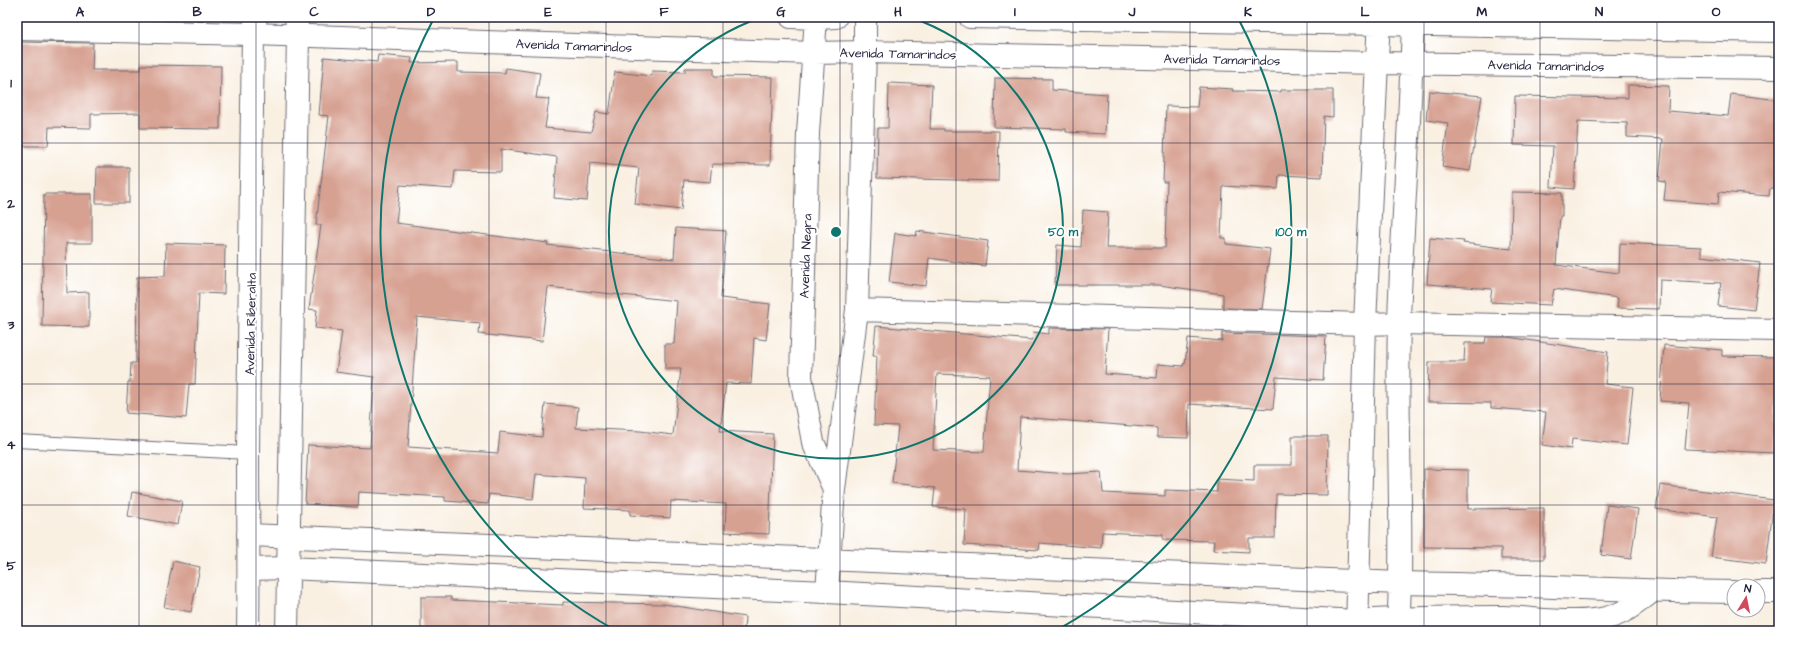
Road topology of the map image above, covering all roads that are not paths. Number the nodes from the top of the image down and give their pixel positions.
1 (791, 17) edge
2 (823, 17) edge
3 (865, 17) edge
4 (970, 17) edge
5 (1413, 20) edge
6 (1379, 21) edge
7 (254, 25) edge
8 (297, 27) edge
9 (17, 29) edge
10 (1779, 30) edge
11 (865, 52) junction
12 (813, 54) junction
13 (1413, 62) junction
14 (1377, 63) junction
15 (1779, 68) edge
16 (857, 310) junction
17 (1399, 323) junction
18 (1365, 324) junction
19 (1779, 330) edge
20 (17, 441) edge
21 (248, 453) junction
22 (834, 489) junction
23 (248, 535) junction
24 (288, 537) junction
25 (829, 559) junction
26 (287, 568) junction
27 (250, 569) junction
28 (1358, 581) junction
29 (1400, 583) junction
30 (1653, 591) junction
31 (827, 592) junction
32 (1726, 592) edge
33 (1766, 592) edge
34 (1779, 592) edge
35 (1398, 625) edge
36 (1357, 626) edge
37 (248, 631) edge
38 (287, 631) edge

1 - 2 street
2 - 12 street, Avenida Negra
3 - 11 street, Avenida Negra
4 - 6 street
5 - 6 street
5 - 10 street
5 - 13 street
6 - 14 street
7 - 8 street, Avenida Tamarindos
7 - 9 street, Avenida Tamarindos
7 - 21 street, Avenida Riberalta
8 - 12 street, Avenida Tamarindos
8 - 24 street
11 - 12 street, Avenida Tamarindos
11 - 14 street, Avenida Tamarindos
11 - 16 street, Avenida Negra
12 - 22 street, Avenida Negra
13 - 14 street, Avenida Tamarindos
13 - 15 street, Avenida Tamarindos
13 - 17 street
14 - 18 street
16 - 18 street
16 - 22 street, Avenida Negra
17 - 18 street
17 - 19 street
17 - 29 street
18 - 28 street
20 - 21 lane
21 - 23 street, Avenida Riberalta
22 - 25 street, Avenida Negra
23 - 24 street
23 - 27 street, Avenida Riberalta
24 - 25 street
24 - 26 street
25 - 28 street
25 - 31 street, Avenida Negra
26 - 27 street
26 - 31 street
26 - 38 street
27 - 37 street, Avenida Riberalta
28 - 29 street
28 - 36 street
29 - 30 street
29 - 35 street
30 - 32 street
30 - 35 street
31 - 36 street
33 - 34 street
35 - 36 street

